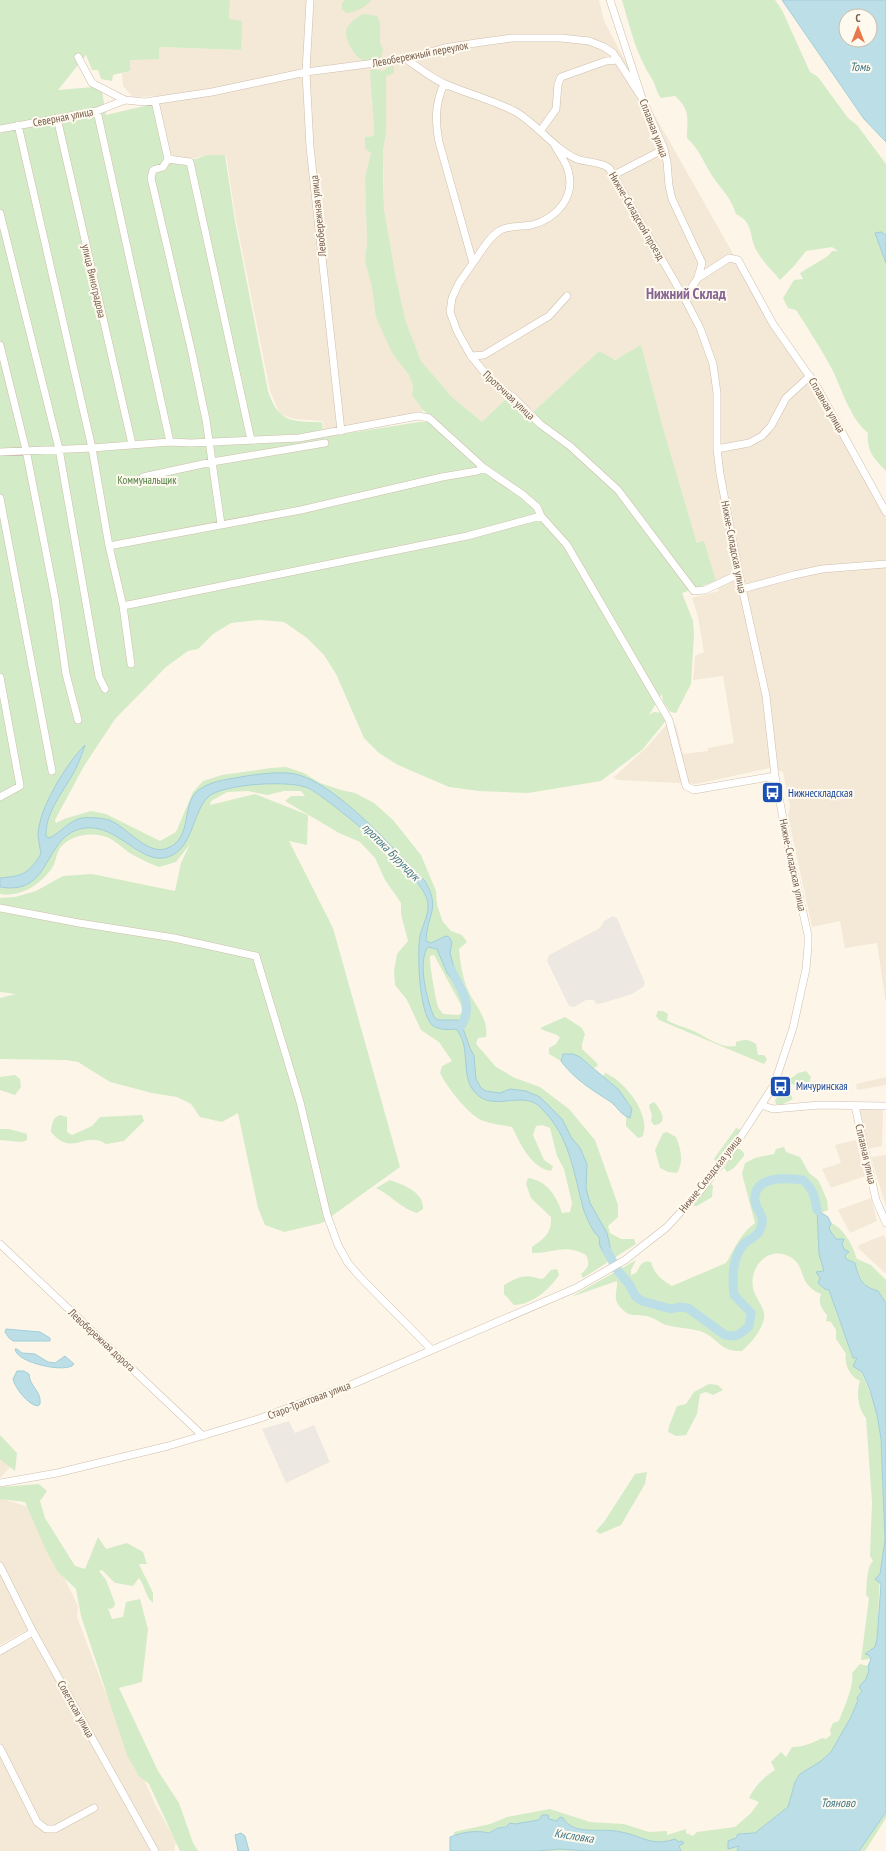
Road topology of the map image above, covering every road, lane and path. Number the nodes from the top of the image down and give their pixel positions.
1 (310, 0) edge
2 (610, 0) edge
3 (78, 57) dead end
4 (406, 60) junction
5 (618, 60) junction
6 (306, 72) junction
7 (444, 84) junction
8 (642, 98) junction
9 (125, 100) junction
10 (155, 101) junction
11 (97, 111) junction
12 (57, 118) junction
13 (18, 125) junction
14 (0, 128) edge
15 (541, 130) junction
16 (552, 140) junction
17 (664, 149) junction
18 (168, 159) junction
19 (614, 175) junction
20 (0, 213) edge
21 (473, 262) junction
22 (698, 278) junction
23 (567, 296) dead end
24 (686, 301) junction
25 (0, 345) edge
26 (471, 356) junction
27 (810, 376) junction
28 (341, 431) junction
29 (251, 440) junction
30 (170, 442) junction
31 (209, 442) junction
32 (325, 443) dead end
33 (132, 444) junction
34 (92, 448) junction
35 (59, 449) junction
36 (717, 449) junction
37 (26, 450) junction
38 (0, 452) edge
39 (212, 462) junction
40 (484, 468) junction
41 (144, 477) dead end
42 (0, 498) edge
43 (886, 512) edge
44 (541, 516) junction
45 (221, 524) junction
46 (109, 546) junction
47 (886, 564) edge
48 (739, 574) junction
49 (742, 589) junction
50 (122, 606) junction
51 (131, 664) dead end
52 (0, 677) edge
53 (105, 689) dead end
54 (78, 720) dead end
55 (52, 771) dead end
56 (775, 776) junction
57 (0, 797) edge
58 (0, 908) edge
59 (761, 1105) junction
60 (855, 1106) junction
61 (886, 1106) edge
62 (886, 1223) edge
63 (0, 1244) edge
64 (604, 1273) joint
65 (431, 1349) junction
66 (203, 1436) junction
67 (0, 1483) edge
68 (0, 1566) edge
69 (33, 1632) junction
70 (0, 1651) edge
71 (0, 1748) edge
72 (94, 1808) dead end
73 (155, 1851) edge

1 - 6 street, Левобережная улица
2 - 8 street, Сплавная улица
3 - 9 street
4 - 5 street, Левобережный переулок
4 - 6 street, Левобережный переулок
4 - 7 street, Нижне-Складской проезд
5 - 8 street, Левобережный переулок
5 - 15 street
6 - 10 street, Левобережный переулок
6 - 28 street, Левобережная улица
7 - 15 street, Нижне-Складской проезд
7 - 21 street
8 - 17 street, Сплавная улица
9 - 10 street, Левобережный переулок
9 - 11 street, Северная улица
10 - 18 street
11 - 12 street, Северная улица
11 - 30 street
12 - 13 street, Северная улица
12 - 33 street, улица Виноградова
13 - 14 street, Северная улица
13 - 34 street
15 - 16 street, Нижне-Складской проезд
16 - 19 street, Нижне-Складской проезд
16 - 21 street, Проточная улица
17 - 19 street
17 - 22 street, Сплавная улица
18 - 29 street
18 - 31 street
19 - 24 street, Нижне-Складской проезд
20 - 35 street
21 - 26 street, Проточная улица
22 - 24 street
22 - 27 street, Сплавная улица
23 - 26 street
24 - 36 street, Нижне-Складская улица
25 - 37 street
26 - 48 street, Проточная улица
27 - 36 street
27 - 43 street, Сплавная улица
28 - 29 street
28 - 40 street
29 - 31 street
30 - 31 street
30 - 33 street
31 - 39 street
32 - 39 street
33 - 34 street
34 - 35 street
34 - 46 street
35 - 37 street
35 - 53 street
36 - 48 street, Нижне-Складская улица
37 - 38 street
37 - 54 street
39 - 41 street
39 - 45 street
40 - 44 street
40 - 45 street
42 - 55 street
44 - 50 street
44 - 56 street
45 - 46 street
46 - 50 street
47 - 49 street
48 - 49 street, Нижне-Складская улица
49 - 56 street, Нижне-Складская улица
50 - 51 street
52 - 57 street
56 - 59 street, Нижне-Складская улица
58 - 65 street
59 - 60 street
59 - 64 street, Нижне-Складская улица
60 - 61 street
60 - 62 street, Сплавная улица
63 - 66 street, Левобережная дорога
64 - 65 street, Старо-Трактовая улица
65 - 66 street, Старо-Трактовая улица
66 - 67 street, Старо-Трактовая улица
68 - 69 street, Советская улица
69 - 70 street
69 - 73 street, Советская улица
71 - 72 street

